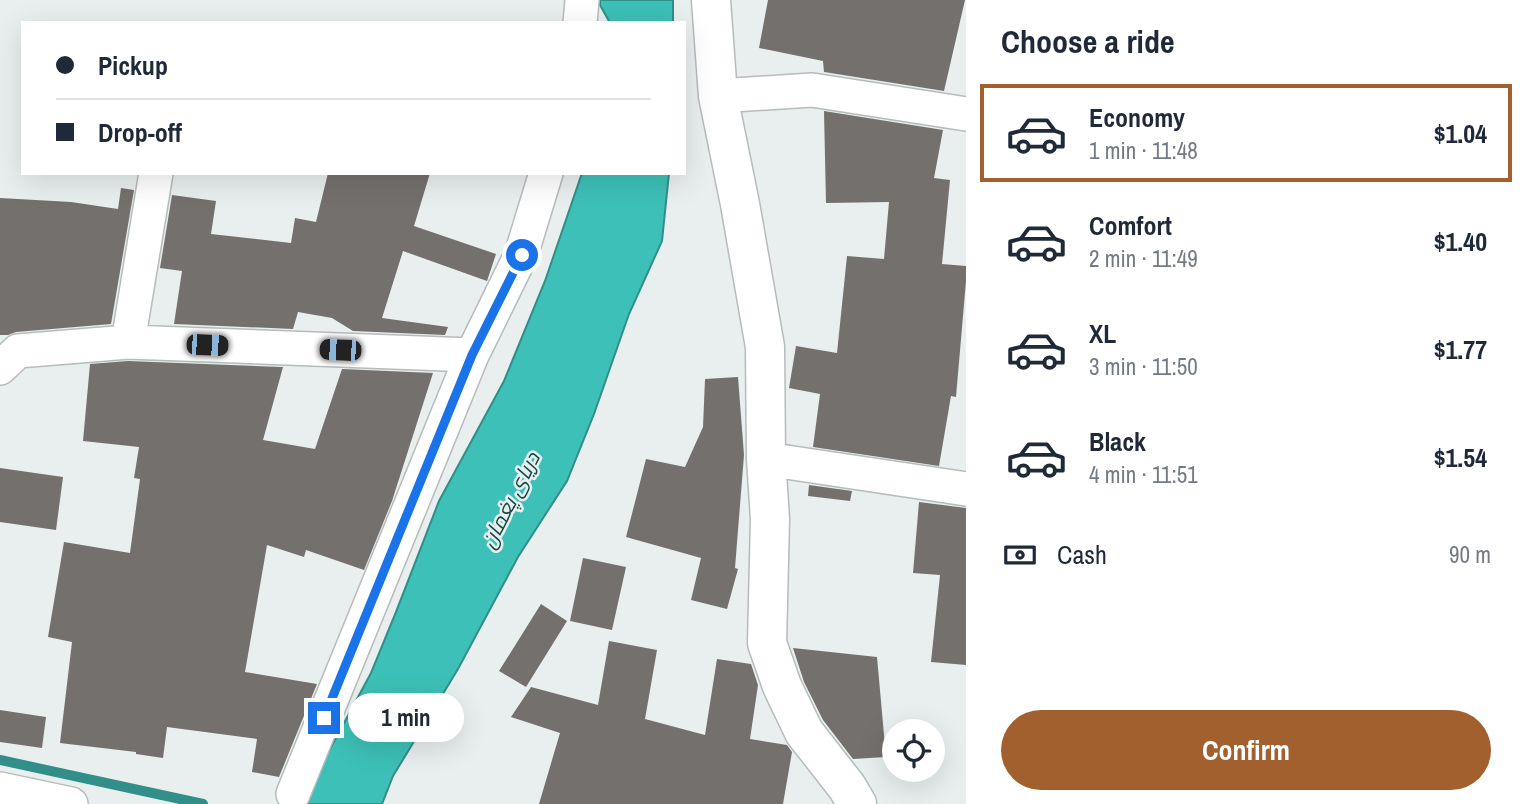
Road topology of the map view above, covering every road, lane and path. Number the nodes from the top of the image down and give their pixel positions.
1 (582, 0) edge
2 (711, 0) edge
3 (580, 21) edge
4 (718, 96) junction
5 (966, 114) edge
6 (156, 175) edge
7 (546, 175) edge
8 (128, 342) junction
9 (472, 355) junction
10 (0, 368) edge
11 (766, 459) junction
12 (966, 489) edge
13 (0, 790) edge
14 (293, 794) dead end
15 (71, 804) edge
16 (857, 804) edge

1 - 3 street
2 - 4 street
4 - 5 street
4 - 11 street
6 - 8 street
7 - 9 street
8 - 9 street
8 - 10 street
9 - 14 street
11 - 12 street
11 - 16 street
13 - 15 street

